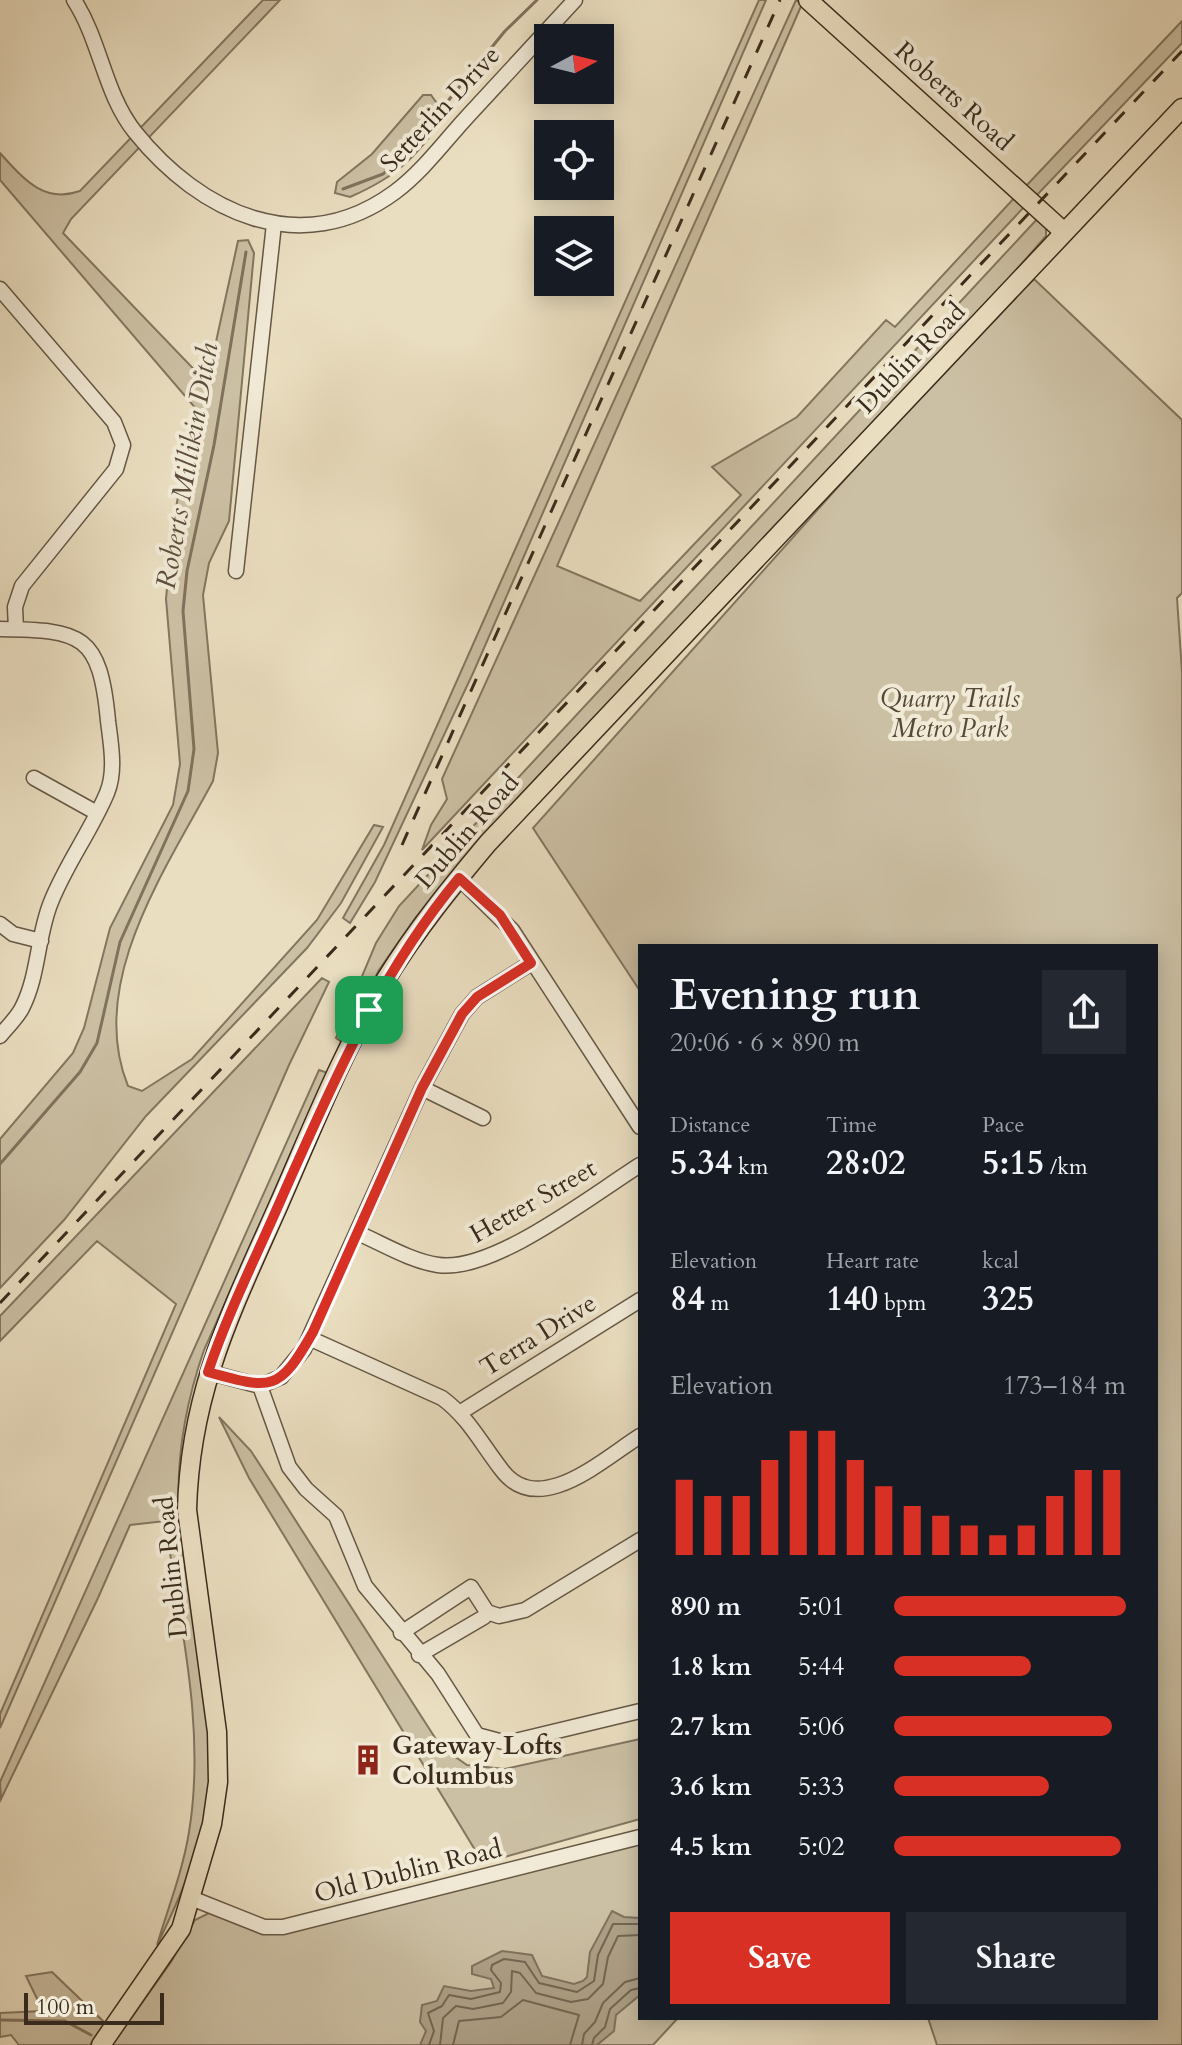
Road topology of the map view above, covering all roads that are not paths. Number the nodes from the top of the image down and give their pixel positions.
1 (74, 0) edge
2 (575, 0) edge
3 (808, 0) edge
4 (1182, 108) edge
5 (274, 224) junction
6 (1064, 232) junction
7 (0, 289) edge
8 (236, 571) dead end
9 (0, 629) edge
10 (16, 629) junction
11 (34, 778) dead end
12 (97, 813) junction
13 (459, 878) junction
14 (0, 924) edge
15 (41, 941) junction
16 (531, 963) junction
17 (0, 1036) edge
18 (422, 1088) junction
19 (483, 1118) dead end
20 (638, 1124) edge
21 (638, 1166) edge
22 (358, 1233) junction
23 (638, 1301) edge
24 (309, 1338) junction
25 (208, 1372) junction
26 (260, 1386) junction
27 (461, 1412) junction
28 (638, 1437) edge
29 (638, 1541) edge
30 (487, 1612) junction
31 (401, 1633) junction
32 (419, 1655) junction
33 (638, 1711) edge
34 (638, 1838) edge
35 (191, 1898) junction
36 (101, 2045) edge

1 - 5 street, Setterlin Drive
2 - 5 street, Setterlin Drive
3 - 6 main road, Roberts Road
4 - 6 main road, Dublin Road
5 - 8 street
6 - 13 main road, Dublin Road
7 - 10 street
9 - 10 street
10 - 12 street
11 - 12 street
12 - 15 street
13 - 16 street
13 - 25 main road, Dublin Road
14 - 15 street
15 - 17 street
16 - 18 street
16 - 20 street
18 - 19 street
18 - 22 street
21 - 22 street, Hetter Street
22 - 24 street
23 - 27 street, Terra Drive
24 - 26 street
24 - 27 street
25 - 26 street
25 - 35 main road, Dublin Road
26 - 31 street
27 - 28 street
29 - 30 street
30 - 31 street
30 - 32 street
31 - 32 street
32 - 33 street
34 - 35 street, Old Dublin Road
35 - 36 main road, Dublin Road

